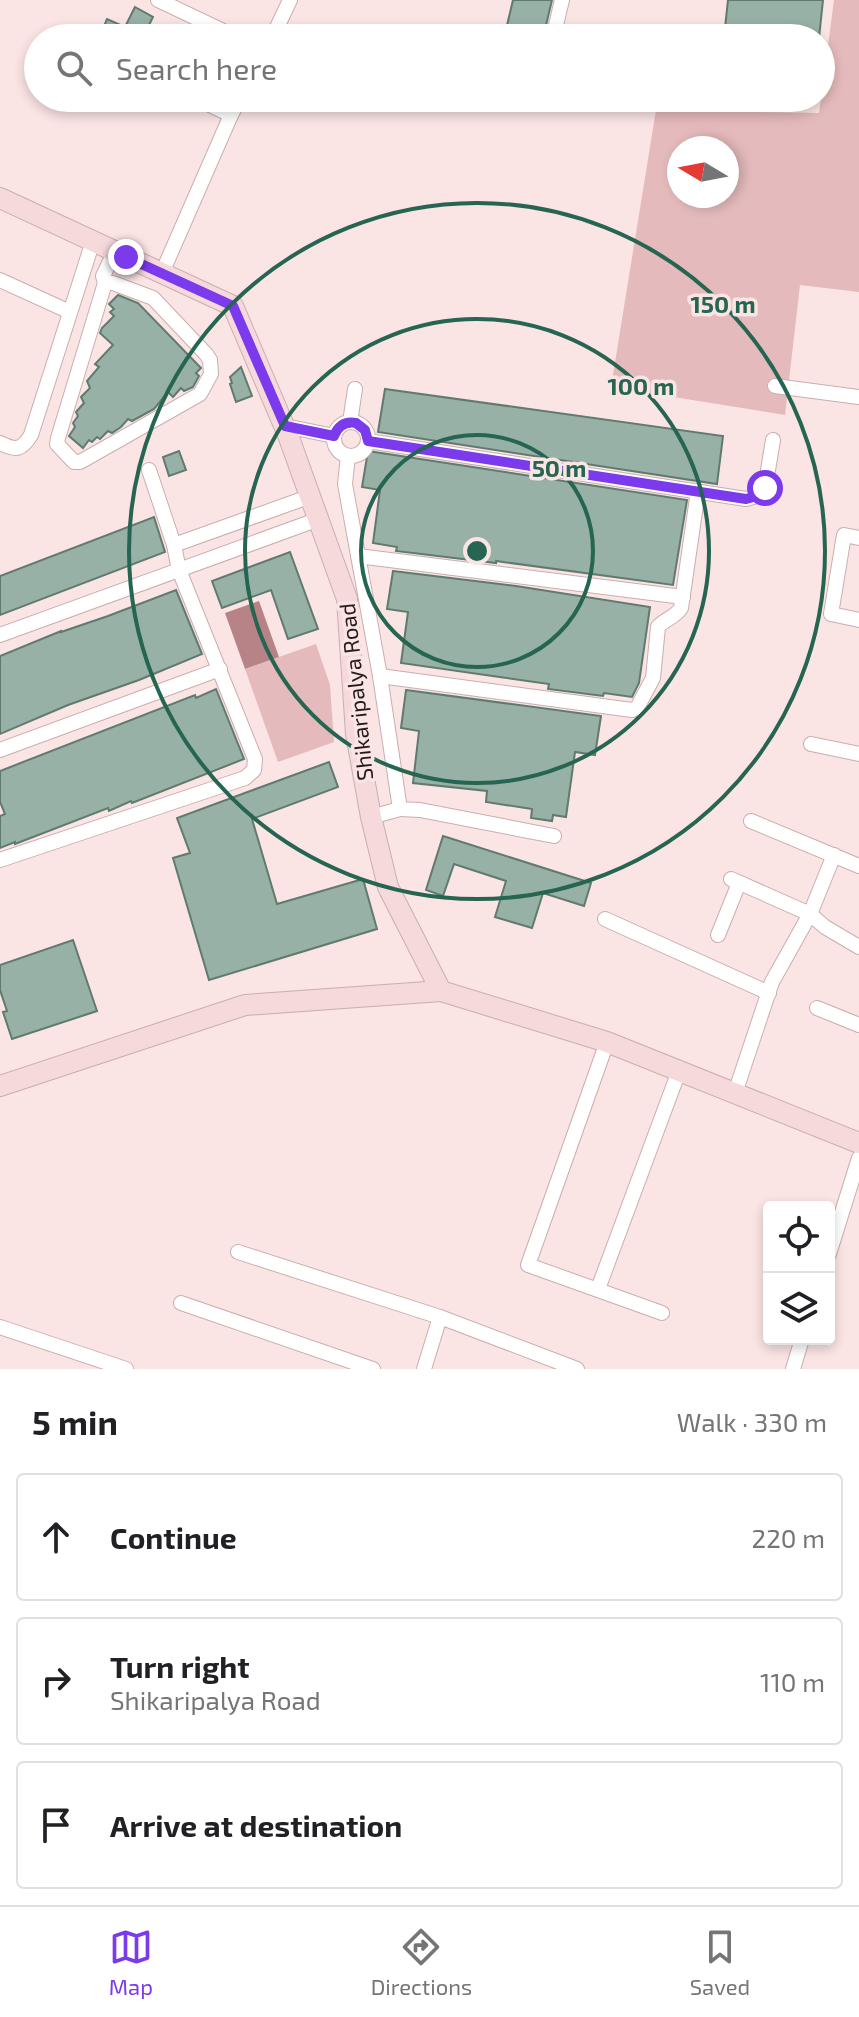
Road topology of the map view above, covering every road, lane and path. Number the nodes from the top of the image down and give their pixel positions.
1 (158, 0) edge
2 (290, 0) edge
3 (562, 0) edge
4 (209, 24) edge
5 (279, 24) edge
6 (556, 24) edge
7 (225, 112) edge
8 (233, 112) edge
9 (231, 115) junction
10 (0, 198) edge
11 (93, 241) junction
12 (121, 254) junction
13 (162, 273) junction
14 (0, 280) edge
15 (109, 283) junction
16 (70, 312) junction
17 (775, 386) dead end
18 (355, 389) dead end
19 (859, 397) edge
20 (350, 422) junction
21 (285, 426) junction
22 (334, 436) junction
23 (773, 440) dead end
24 (368, 441) junction
25 (0, 443) edge
26 (348, 456) junction
27 (149, 470) dead end
28 (698, 491) junction
29 (311, 496) junction
30 (319, 519) junction
31 (859, 538) edge
32 (174, 545) junction
33 (358, 556) junction
34 (179, 570) junction
35 (683, 597) junction
36 (859, 620) edge
37 (0, 635) edge
38 (220, 669) junction
39 (380, 676) junction
40 (811, 744) dead end
41 (0, 750) edge
42 (859, 754) edge
43 (400, 809) junction
44 (371, 817) junction
45 (751, 821) dead end
46 (554, 836) dead end
47 (834, 855) junction
48 (0, 860) edge
49 (859, 866) edge
50 (810, 914) junction
51 (605, 919) dead end
52 (718, 935) dead end
53 (859, 947) edge
54 (441, 991) junction
55 (769, 993) junction
56 (817, 1008) dead end
57 (859, 1025) edge
58 (607, 1042) junction
59 (679, 1071) junction
60 (0, 1086) edge
61 (735, 1093) junction
62 (859, 1143) edge
63 (859, 1158) edge
64 (835, 1235) edge
65 (238, 1252) dead end
66 (598, 1289) junction
67 (181, 1303) dead end
68 (662, 1313) dead end
69 (440, 1317) junction
70 (0, 1327) edge
71 (800, 1345) edge
72 (126, 1369) edge
73 (373, 1369) edge
74 (424, 1369) edge
75 (577, 1369) edge
76 (793, 1369) edge

1 - 4 street
2 - 5 street
3 - 6 street
7 - 9 street
8 - 9 street
9 - 13 street
10 - 11 street, Shikaripalya Road
11 - 12 street, Shikaripalya Road
11 - 16 street
12 - 13 street, Shikaripalya Road
12 - 15 street
13 - 21 street, Shikaripalya Road
14 - 16 street
15 - 15 street
16 - 25 street
17 - 19 street
18 - 20 street
20 - 22 street
20 - 24 street
21 - 22 street
21 - 29 street, Shikaripalya Road
22 - 26 street
23 - 28 street
24 - 26 street
24 - 28 street
26 - 33 street
27 - 32 street
28 - 35 street
29 - 30 street, Shikaripalya Road
29 - 32 street
30 - 34 street
30 - 44 street, Shikaripalya Road
31 - 36 street
32 - 34 street
33 - 35 street
33 - 39 street
34 - 37 street
34 - 38 street
35 - 39 street
38 - 41 street
38 - 48 street
39 - 43 street
40 - 42 street
43 - 44 street
43 - 46 street
44 - 54 street, Shikaripalya Road
45 - 47 street
47 - 49 street
47 - 50 street
50 - 52 street
50 - 53 street
50 - 55 street
51 - 55 street
54 - 58 street
54 - 60 street
55 - 61 street
56 - 57 street
58 - 59 street
58 - 66 street
59 - 61 street
59 - 66 street
61 - 62 street
63 - 64 street
65 - 69 street
66 - 68 street
67 - 73 street
69 - 74 street
69 - 75 street
70 - 72 street
71 - 76 street

